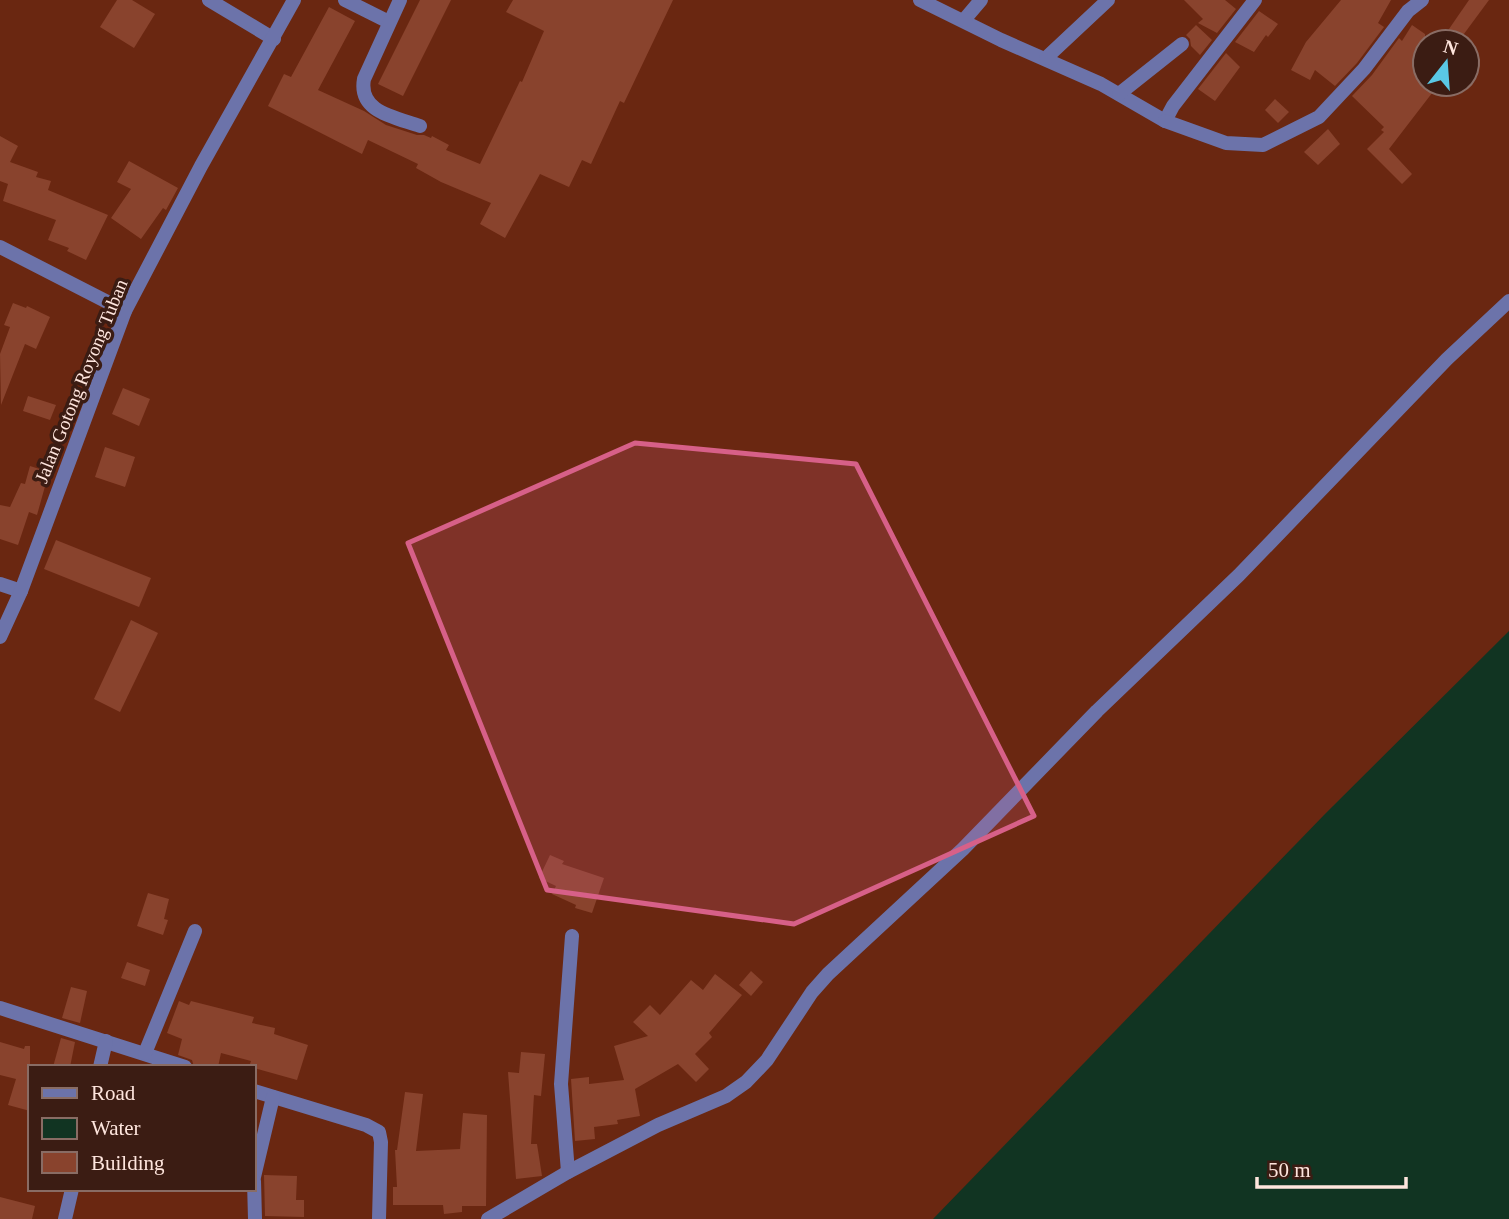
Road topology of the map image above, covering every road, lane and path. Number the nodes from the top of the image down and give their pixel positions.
1 (209, 0) edge
2 (294, 0) edge
3 (345, 0) edge
4 (400, 0) edge
5 (920, 0) edge
6 (981, 0) edge
7 (1108, 0) edge
8 (1255, 0) edge
9 (1422, 0) edge
10 (964, 20) junction
11 (389, 22) junction
12 (274, 39) junction
13 (1182, 44) dead end
14 (1046, 58) junction
15 (1119, 94) junction
16 (1165, 121) junction
17 (420, 126) dead end
18 (0, 247) edge
19 (1509, 301) edge
20 (125, 311) junction
21 (0, 584) edge
22 (21, 591) junction
23 (0, 637) edge
24 (195, 931) dead end
25 (572, 936) dead end
26 (0, 1008) edge
27 (106, 1041) junction
28 (145, 1053) junction
29 (100, 1065) edge
30 (179, 1065) edge
31 (256, 1092) edge
32 (273, 1097) junction
33 (256, 1170) edge
34 (568, 1172) junction
35 (72, 1191) edge
36 (254, 1191) edge
37 (65, 1219) edge
38 (255, 1219) edge
39 (379, 1219) edge
40 (488, 1219) edge

1 - 12 street
2 - 12 street, Jalan Gotong Royong Tuban
3 - 11 street
4 - 11 street
5 - 10 street
6 - 10 street
7 - 14 street
8 - 16 street
9 - 16 street
10 - 14 street
11 - 17 street
12 - 20 street, Jalan Gotong Royong Tuban
13 - 15 street
14 - 15 street
15 - 16 street
18 - 20 street
19 - 34 street
20 - 22 street, Jalan Gotong Royong Tuban
21 - 22 street
22 - 23 street, Jalan Gotong Royong Tuban
24 - 28 street
25 - 34 street
26 - 27 street
27 - 28 street
27 - 29 street
28 - 30 street
31 - 32 street
32 - 33 street
32 - 39 street
34 - 40 street
35 - 37 street
36 - 38 street

